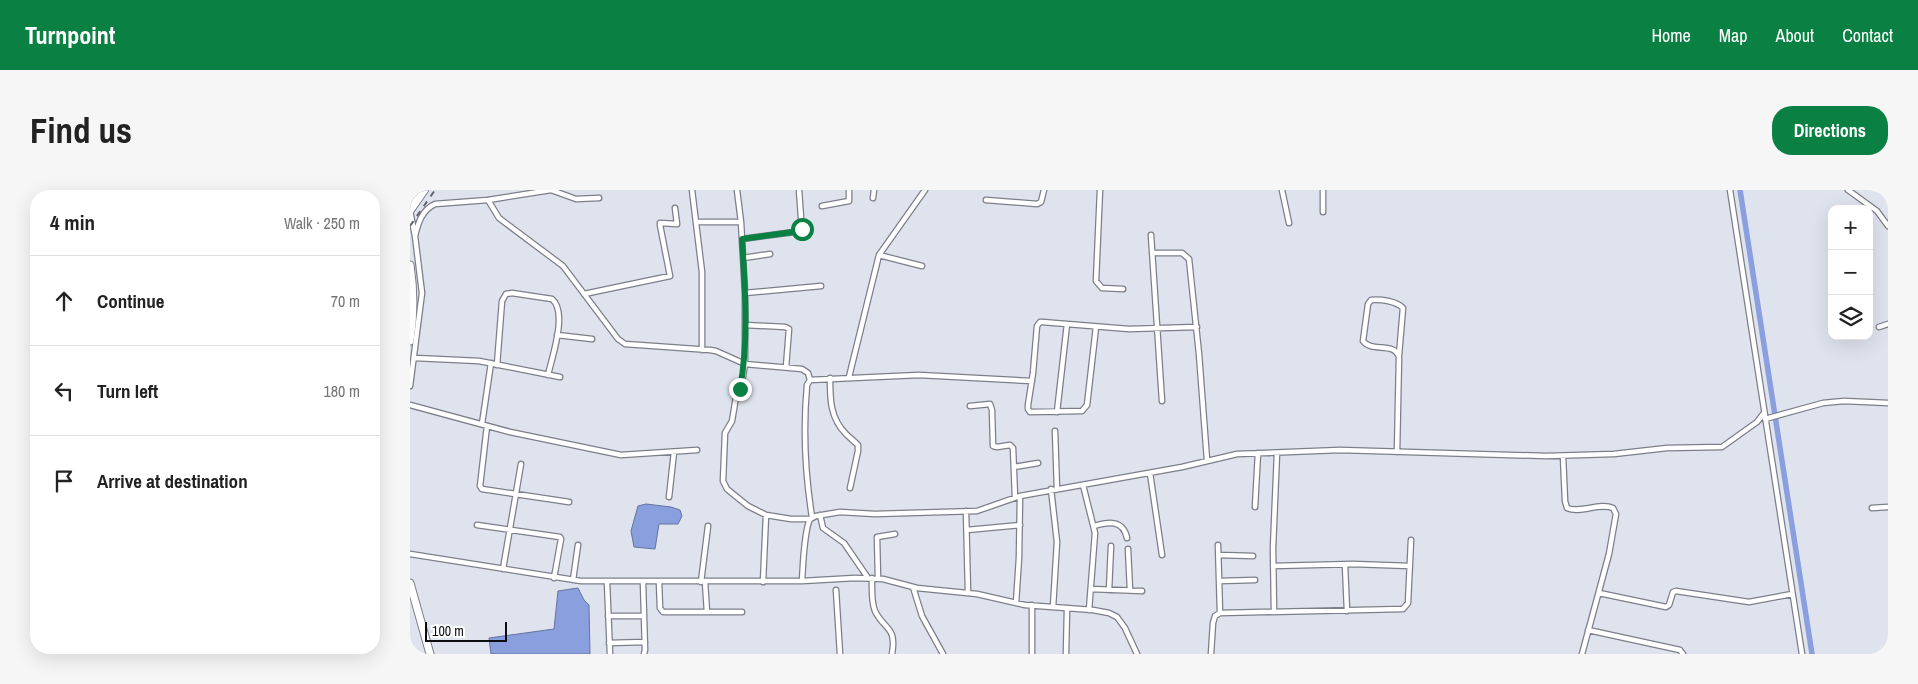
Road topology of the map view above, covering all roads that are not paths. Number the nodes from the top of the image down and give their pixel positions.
1 (424, 190) edge
2 (555, 190) edge
3 (692, 190) edge
4 (737, 190) edge
5 (799, 190) edge
6 (849, 190) edge
7 (874, 190) edge
8 (925, 190) edge
9 (1044, 190) edge
10 (1100, 190) edge
11 (1282, 190) edge
12 (1323, 190) edge
13 (1730, 190) edge
14 (1848, 190) edge
15 (520, 192) edge
16 (598, 198) dead end
17 (873, 198) dead end
18 (488, 200) junction
19 (986, 200) dead end
20 (822, 206) dead end
21 (675, 208) dead end
22 (410, 210) edge
23 (1323, 212) dead end
24 (697, 222) junction
25 (741, 222) junction
26 (1289, 223) dead end
27 (1888, 226) edge
28 (1151, 235) dead end
29 (416, 236) junction
30 (742, 239) junction
31 (1152, 252) junction
32 (770, 254) dead end
33 (879, 255) junction
34 (743, 258) junction
35 (410, 265) edge
36 (922, 266) dead end
37 (821, 286) dead end
38 (1123, 289) dead end
39 (745, 293) junction
40 (584, 294) junction
41 (1067, 324) junction
42 (1888, 324) edge
43 (745, 326) junction
44 (1096, 326) junction
45 (1197, 327) junction
46 (1879, 327) dead end
47 (1158, 329) junction
48 (557, 335) junction
49 (592, 339) dead end
50 (410, 341) edge
51 (702, 350) junction
52 (1399, 355) junction
53 (415, 358) junction
54 (491, 363) junction
55 (745, 364) junction
56 (497, 365) junction
57 (786, 367) junction
58 (548, 375) junction
59 (849, 377) junction
60 (560, 378) dead end
61 (830, 378) junction
62 (810, 380) junction
63 (1032, 382) junction
64 (410, 386) edge
65 (1162, 401) dead end
66 (1888, 403) edge
67 (410, 405) edge
68 (970, 406) dead end
69 (1057, 412) junction
70 (1764, 413) junction
71 (1767, 418) junction
72 (485, 425) junction
73 (1055, 431) dead end
74 (697, 450) dead end
75 (674, 452) junction
76 (1397, 452) junction
77 (1258, 453) junction
78 (1277, 453) junction
79 (1563, 456) junction
80 (1207, 460) junction
81 (1038, 463) dead end
82 (521, 464) dead end
83 (1014, 467) junction
84 (1150, 473) junction
85 (1083, 485) junction
86 (850, 488) dead end
87 (1054, 489) junction
88 (516, 494) junction
89 (669, 497) dead end
90 (1017, 497) junction
91 (569, 502) dead end
92 (1255, 507) dead end
93 (1888, 507) edge
94 (1872, 508) dead end
95 (966, 511) junction
96 (766, 514) junction
97 (820, 515) junction
98 (811, 518) junction
99 (477, 525) dead end
100 (1020, 525) junction
101 (708, 526) dead end
102 (1094, 526) junction
103 (510, 530) junction
104 (967, 530) junction
105 (895, 534) dead end
106 (1127, 538) dead end
107 (1411, 540) dead end
108 (578, 545) dead end
109 (1218, 545) dead end
110 (1111, 546) dead end
111 (1128, 549) dead end
112 (410, 554) edge
113 (1162, 555) dead end
114 (1219, 555) junction
115 (1253, 556) dead end
116 (1345, 565) junction
117 (1273, 566) junction
118 (1410, 566) junction
119 (503, 569) junction
120 (554, 578) junction
121 (870, 578) junction
122 (878, 579) junction
123 (573, 580) junction
124 (1254, 580) dead end
125 (802, 581) junction
126 (1219, 581) junction
127 (607, 582) junction
128 (643, 582) junction
129 (659, 582) junction
130 (703, 582) junction
131 (763, 582) junction
132 (410, 583) edge
133 (913, 587) junction
134 (1090, 589) junction
135 (836, 590) dead end
136 (1109, 590) junction
137 (1130, 590) junction
138 (1142, 591) dead end
139 (968, 593) junction
140 (1599, 593) junction
141 (1792, 594) junction
142 (1016, 603) junction
143 (1032, 605) junction
144 (1089, 606) junction
145 (1053, 608) junction
146 (1067, 609) junction
147 (1347, 611) junction
148 (707, 612) junction
149 (742, 612) dead end
150 (1274, 612) junction
151 (1220, 613) junction
152 (608, 616) junction
153 (644, 616) junction
154 (1588, 630) junction
155 (645, 642) junction
156 (609, 643) junction
157 (430, 654) edge
158 (610, 654) edge
159 (644, 654) edge
160 (840, 654) edge
161 (892, 654) edge
162 (943, 654) edge
163 (1032, 654) edge
164 (1066, 654) edge
165 (1137, 654) edge
166 (1211, 654) edge
167 (1582, 654) edge
168 (1683, 654) edge
169 (1802, 654) edge

1 - 22 highway
2 - 15 street
2 - 16 street
3 - 24 street
4 - 25 street
5 - 30 street
6 - 20 street
7 - 17 street
8 - 33 street
9 - 19 street
10 - 38 street
11 - 26 street
12 - 23 street
13 - 70 street
14 - 27 street
15 - 18 street
18 - 29 street
18 - 40 street
21 - 40 street
22 - 29 street
24 - 25 street
24 - 51 street
25 - 30 street
28 - 31 street
29 - 53 street
30 - 34 street
31 - 45 street
31 - 47 street
32 - 34 street
33 - 36 street
33 - 59 street
34 - 39 street
35 - 50 main road
37 - 39 street
39 - 43 street
40 - 51 street
41 - 44 street
41 - 63 street
41 - 69 street
42 - 46 street
43 - 55 street
43 - 57 street
44 - 47 street
44 - 69 street
45 - 47 street
45 - 80 street
47 - 65 street
48 - 49 street
48 - 56 street
48 - 58 street
51 - 55 street
52 - 52 street
52 - 76 street
53 - 54 street
53 - 64 street
54 - 56 street
54 - 72 street
55 - 57 street
55 - 96 street
56 - 58 street
57 - 62 street
58 - 60 street
59 - 61 street
59 - 63 street
61 - 62 street
61 - 86 street
62 - 98 street
63 - 69 street
66 - 71 street
67 - 72 street
68 - 83 street
70 - 71 street
70 - 79 street
71 - 141 street
72 - 75 street
72 - 88 street
73 - 87 street
74 - 75 street
75 - 89 street
76 - 78 street
76 - 79 street
77 - 78 street
77 - 80 street
77 - 92 street
78 - 117 street
79 - 140 street
80 - 84 street
81 - 83 street
82 - 88 street
83 - 90 street
84 - 85 street
84 - 113 street
85 - 87 street
85 - 102 street
87 - 90 street
87 - 145 street
88 - 91 street
88 - 103 street
90 - 95 street
90 - 100 street
93 - 94 street
95 - 97 street
95 - 104 street
96 - 98 street
96 - 131 street
97 - 98 street
97 - 121 street
98 - 125 street
99 - 103 street
100 - 104 street
100 - 142 street
101 - 130 street
102 - 106 street
102 - 134 street
103 - 119 street
103 - 120 street
104 - 139 street
105 - 122 street
107 - 118 street
108 - 123 street
109 - 114 street
110 - 136 street
111 - 137 street
112 - 119 street
114 - 115 street
114 - 126 street
116 - 117 street
116 - 118 street
116 - 147 street
117 - 150 street
118 - 147 street
119 - 120 street
120 - 123 street
121 - 122 street
121 - 125 street
121 - 161 street
122 - 133 street
123 - 127 street
124 - 126 street
125 - 131 street
126 - 151 street
127 - 128 street
127 - 152 street
128 - 129 street
128 - 153 street
129 - 130 street
129 - 148 street
130 - 131 street
130 - 148 street
132 - 157 main road
133 - 139 street
133 - 162 street
134 - 136 street
134 - 144 street
135 - 160 street
136 - 137 street
137 - 138 street
139 - 142 street
140 - 141 street
140 - 154 street
141 - 169 street
142 - 143 street
143 - 145 street
143 - 163 street
144 - 146 street
144 - 165 street
145 - 146 street
146 - 164 street
147 - 150 street
148 - 149 street
150 - 151 street
151 - 166 street
152 - 153 street
152 - 156 street
153 - 155 street
154 - 167 street
154 - 168 street
155 - 156 street
155 - 159 street
156 - 158 street

